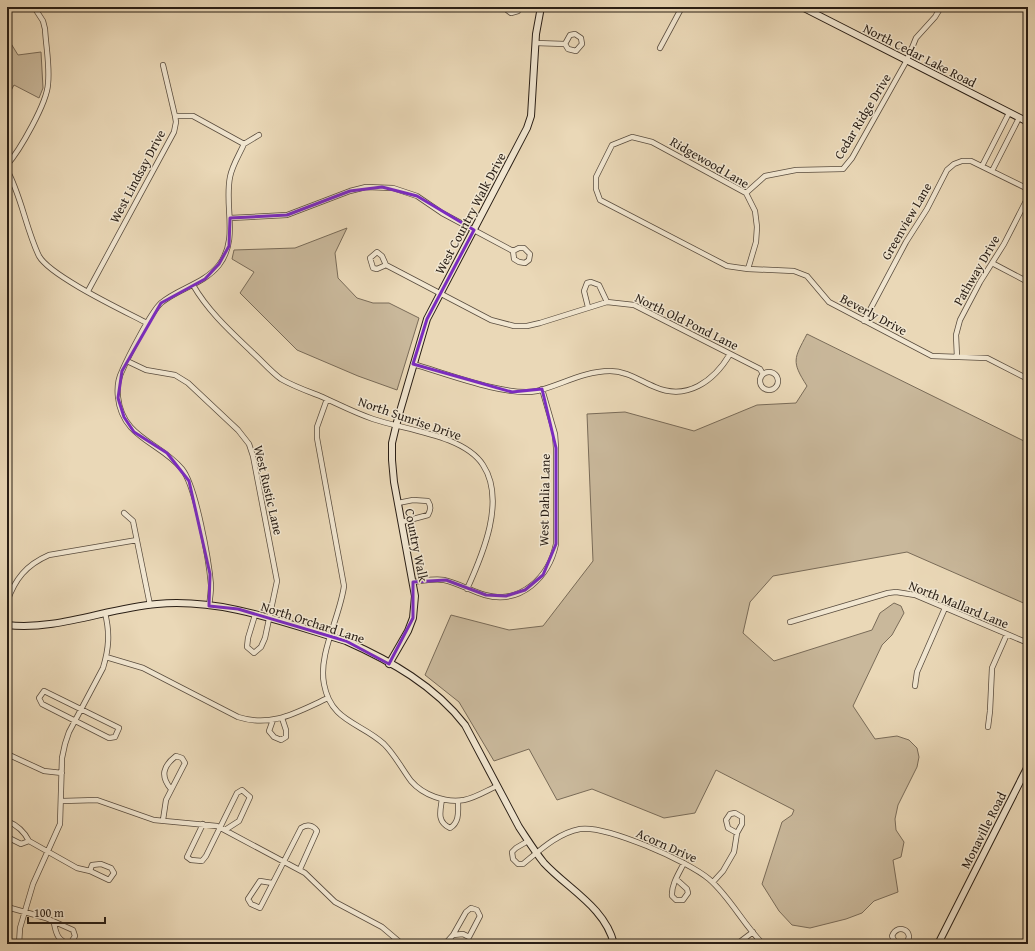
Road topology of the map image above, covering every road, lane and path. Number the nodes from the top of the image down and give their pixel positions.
1 (34, 7) edge
2 (506, 7) edge
3 (519, 7) edge
4 (539, 7) edge
5 (682, 7) edge
6 (802, 7) edge
7 (941, 7) edge
8 (536, 43) junction
9 (564, 44) dead end
10 (660, 48) dead end
11 (907, 60) junction
12 (163, 65) dead end
13 (1009, 113) junction
14 (175, 116) junction
15 (1019, 118) junction
16 (1028, 122) edge
17 (259, 135) dead end
18 (244, 144) junction
19 (612, 145) joint
20 (7, 165) edge
21 (984, 167) junction
22 (7, 170) edge
23 (992, 171) junction
24 (1028, 189) edge
25 (746, 193) junction
26 (1028, 197) edge
27 (230, 218) junction
28 (474, 230) junction
29 (513, 251) dead end
30 (992, 263) junction
31 (386, 265) dead end
32 (748, 269) junction
33 (1028, 282) edge
34 (193, 285) junction
35 (88, 291) junction
36 (440, 293) junction
37 (607, 302) junction
38 (588, 308) junction
39 (864, 322) junction
40 (147, 324) junction
41 (730, 354) junction
42 (957, 357) junction
43 (127, 361) junction
44 (413, 364) junction
45 (763, 374) dead end
46 (1028, 379) edge
47 (542, 389) junction
48 (327, 399) junction
49 (396, 425) junction
50 (398, 503) junction
51 (124, 513) dead end
52 (402, 522) junction
53 (137, 540) junction
54 (413, 582) junction
55 (467, 589) junction
56 (7, 602) edge
57 (150, 605) junction
58 (209, 606) junction
59 (945, 608) junction
60 (105, 613) junction
61 (255, 615) junction
62 (268, 618) junction
63 (790, 622) dead end
64 (7, 625) edge
65 (1007, 634) junction
66 (331, 637) junction
67 (1028, 643) edge
68 (106, 657) junction
69 (389, 664) junction
70 (915, 686) dead end
71 (328, 698) junction
72 (81, 708) junction
73 (282, 718) junction
74 (273, 720) junction
75 (75, 721) junction
76 (988, 727) dead end
77 (7, 754) edge
78 (1028, 766) edge
79 (62, 773) junction
80 (1026, 777) edge
81 (497, 786) junction
82 (171, 789) junction
83 (442, 799) junction
84 (62, 801) junction
85 (458, 801) junction
86 (164, 820) junction
87 (7, 821) edge
88 (203, 824) junction
89 (222, 829) junction
90 (737, 833) junction
91 (7, 837) edge
92 (528, 840) junction
93 (29, 841) junction
94 (48, 853) junction
95 (537, 853) junction
96 (284, 860) junction
97 (684, 863) junction
98 (300, 869) junction
99 (90, 871) junction
100 (676, 879) junction
101 (712, 882) junction
102 (272, 883) junction
103 (7, 907) edge
104 (25, 912) junction
105 (54, 923) junction
106 (753, 932) junction
107 (453, 935) junction
108 (893, 943) edge
109 (19, 944) edge
110 (402, 944) edge
111 (445, 944) edge
112 (614, 944) edge
113 (737, 944) edge
114 (763, 944) edge
115 (905, 944) edge
116 (938, 944) edge

1 - 20 street
2 - 3 street
4 - 8 street, West Country Walk Drive
5 - 10 street
6 - 11 street, North Cedar Lake Road
7 - 11 street, Cedar Ridge Drive
8 - 9 street
8 - 28 street, West Country Walk Drive
11 - 13 street, North Cedar Lake Road
11 - 25 street, Cedar Ridge Drive
12 - 14 street, West Lindsay Drive
13 - 15 street, North Cedar Lake Road
13 - 21 street
14 - 18 street
14 - 35 street, West Lindsay Drive
15 - 16 street, North Cedar Lake Road
15 - 23 street
17 - 18 street
18 - 27 street
19 - 25 street, Ridgewood Lane
19 - 32 street, Beverly Drive
21 - 23 street, Greenview Lane
21 - 39 street, Greenview Lane
22 - 35 street
23 - 24 street, Greenview Lane
25 - 32 street, Ridgewood Lane
26 - 30 street, Pathway Drive
27 - 28 street
27 - 34 street
28 - 29 street
28 - 36 street, West Country Walk Drive
30 - 33 street
30 - 42 street, Pathway Drive
31 - 36 street, North Old Pond Lane
32 - 39 street, Beverly Drive
34 - 40 street
34 - 48 street, North Sunrise Drive
35 - 40 street
36 - 38 street, North Old Pond Lane
36 - 44 street, West Country Walk Drive
37 - 38 street, North Old Pond Lane
37 - 38 street
37 - 41 street, North Old Pond Lane
39 - 42 street, Beverly Drive
40 - 43 street
41 - 45 street, North Old Pond Lane
41 - 47 street
42 - 46 street, Beverly Drive
43 - 58 street
43 - 62 street, West Rustic Lane
44 - 47 street
44 - 49 street, West Country Walk Drive
47 - 55 street, West Dahlia Lane
48 - 49 street, North Sunrise Drive
48 - 66 street
49 - 50 street, Country Walk
49 - 55 street, North Sunrise Drive
50 - 52 street, Country Walk
50 - 52 street
51 - 53 street
52 - 54 street, Country Walk
53 - 56 street
53 - 57 street
54 - 55 street, West Dahlia Lane
54 - 69 street, Country Walk
57 - 58 street, North Orchard Lane
57 - 60 street, North Orchard Lane
58 - 61 street, North Orchard Lane
59 - 63 street, North Mallard Lane
59 - 65 street, North Mallard Lane
59 - 70 street
60 - 64 street, North Orchard Lane
60 - 68 street
61 - 62 street, North Orchard Lane
61 - 62 street, West Rustic Lane
62 - 66 street, North Orchard Lane
65 - 67 street, North Mallard Lane
65 - 76 street
66 - 69 street, North Orchard Lane
66 - 71 street
68 - 72 street
68 - 74 street
69 - 81 street, North Orchard Lane
71 - 73 street
71 - 83 street
72 - 75 street
72 - 75 street
72 - 75 street
73 - 74 street
73 - 74 street
75 - 79 street
77 - 79 street
78 - 80 street, Monaville Road
79 - 84 street
80 - 116 street, Monaville Road
81 - 85 street
81 - 92 street, North Orchard Lane
82 - 82 street
82 - 86 street
83 - 85 street
83 - 85 street
84 - 86 street
84 - 94 street
86 - 88 street
87 - 93 street
88 - 89 street
88 - 89 street
89 - 89 street
89 - 96 street
90 - 90 street
90 - 101 street
91 - 93 street
92 - 95 street, North Orchard Lane
92 - 95 street, Acorn Drive
93 - 94 street
94 - 99 street
94 - 104 street
95 - 97 street, Acorn Drive
95 - 112 street, North Orchard Lane
96 - 98 street
96 - 98 street
96 - 102 street
97 - 100 street
97 - 101 street, Acorn Drive
98 - 110 street
99 - 99 street
100 - 100 street
101 - 106 street, Acorn Drive
102 - 102 street
103 - 104 street
104 - 105 street
104 - 109 street
105 - 105 street
106 - 113 street
106 - 114 street, Acorn Drive
107 - 107 street
107 - 111 street
108 - 115 street

